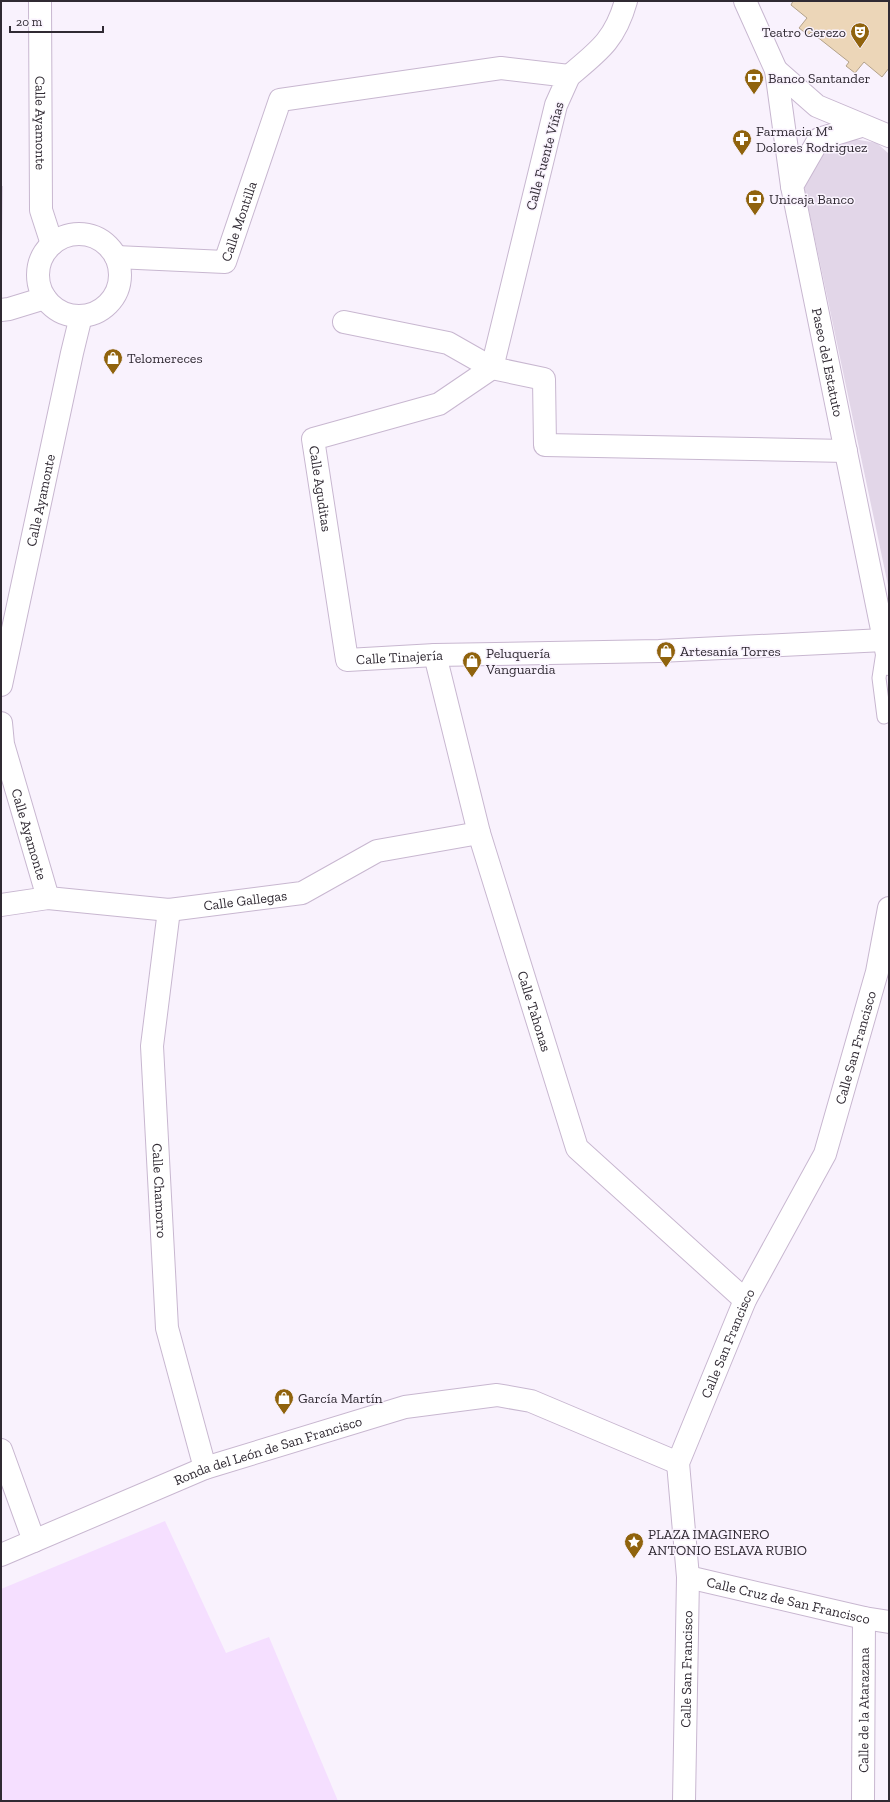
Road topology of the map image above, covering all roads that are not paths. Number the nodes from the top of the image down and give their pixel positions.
1 (40, 1) edge
2 (626, 1) edge
3 (745, 1) edge
4 (776, 70) junction
5 (569, 76) junction
6 (889, 122) edge
7 (861, 126) junction
8 (889, 136) edge
9 (792, 186) junction
10 (52, 244) junction
11 (116, 257) junction
12 (45, 298) junction
13 (1, 310) edge
14 (81, 316) junction
15 (344, 322) dead end
16 (492, 368) junction
17 (846, 451) junction
18 (884, 640) junction
19 (435, 655) junction
20 (347, 660) joint
21 (889, 664) edge
22 (1, 685) edge
23 (884, 717) dead end
24 (2, 737) edge
25 (478, 833) junction
26 (48, 898) junction
27 (1, 906) edge
28 (889, 908) edge
29 (169, 910) junction
30 (745, 1300) junction
31 (1, 1450) edge
32 (678, 1463) junction
33 (205, 1468) junction
34 (34, 1541) junction
35 (1, 1555) edge
36 (688, 1577) junction
37 (864, 1618) junction
38 (889, 1622) edge
39 (684, 1801) edge
40 (863, 1801) edge

1 - 10 street, Calle Ayamonte
2 - 5 street
3 - 4 street
4 - 7 street
4 - 9 street, Paseo del Estatuto
5 - 11 street, Calle Montilla
5 - 16 street, Calle Fuente Viñas
6 - 7 street
7 - 8 street
7 - 9 street
9 - 17 street, Paseo del Estatuto
10 - 11 street
10 - 12 street
11 - 14 street
12 - 13 street
12 - 14 street
14 - 22 street, Calle Ayamonte
15 - 16 street
16 - 17 street
16 - 20 street, Calle Aguditas
17 - 18 street, Paseo del Estatuto
18 - 19 street, Calle Tinajería
18 - 21 street, Paseo del Estatuto
18 - 23 lane
19 - 20 street, Calle Tinajería
19 - 25 street, Calle Tahonas
24 - 26 street, Calle Ayamonte
25 - 29 street, Calle Gallegas
25 - 30 street, Calle Tahonas
26 - 27 street, Calle Gallegas
26 - 29 street, Calle Gallegas
28 - 30 street, Calle San Francisco
29 - 33 street, Calle Chamorro
30 - 32 street, Calle San Francisco
31 - 34 street
32 - 33 street, Ronda del León de San Francisco
32 - 36 street, Calle San Francisco
33 - 34 street, Ronda del León de San Francisco
34 - 35 street, Ronda del León de San Francisco
36 - 37 street, Calle Cruz de San Francisco
36 - 39 street, Calle San Francisco
37 - 38 street, Calle Cruz de San Francisco
37 - 40 street, Calle de la Atarazana

